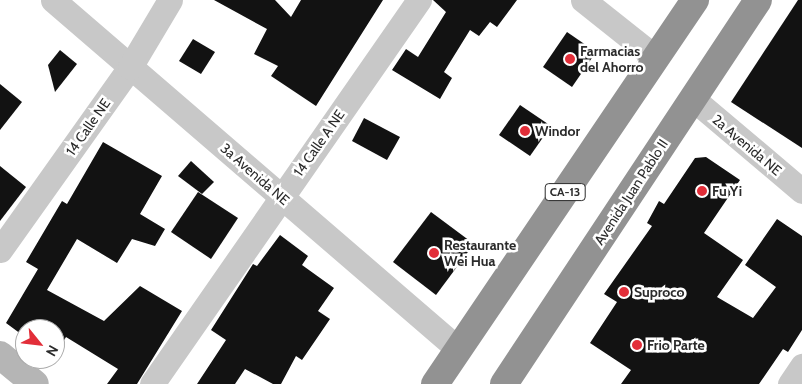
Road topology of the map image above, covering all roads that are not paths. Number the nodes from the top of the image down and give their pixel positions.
1 (53, 0) edge
2 (170, 0) edge
3 (418, 0) edge
4 (584, 0) edge
5 (695, 0) edge
6 (758, 0) edge
7 (656, 58) junction
8 (130, 67) junction
9 (692, 98) junction
10 (802, 191) edge
11 (282, 197) junction
12 (0, 250) edge
13 (458, 349) junction
14 (0, 355) edge
15 (802, 366) edge
16 (35, 384) edge
17 (152, 384) edge
18 (435, 384) edge
19 (504, 384) edge
20 (790, 384) edge

1 - 8 street, 3a Avenida NE
2 - 8 street, 14 Calle NE
3 - 11 street, 14 Calle A NE
4 - 7 street
5 - 7 highway, CA-13
6 - 9 highway, Avenida Juan Pablo II
7 - 13 highway, CA-13
8 - 11 street, 3a Avenida NE
8 - 12 street, 14 Calle NE
9 - 10 street, 2a Avenida NE
9 - 19 highway, Avenida Juan Pablo II
11 - 13 street, 3a Avenida NE
11 - 17 street, 14 Calle A NE
13 - 18 highway, CA-13
14 - 16 main road
15 - 20 street

